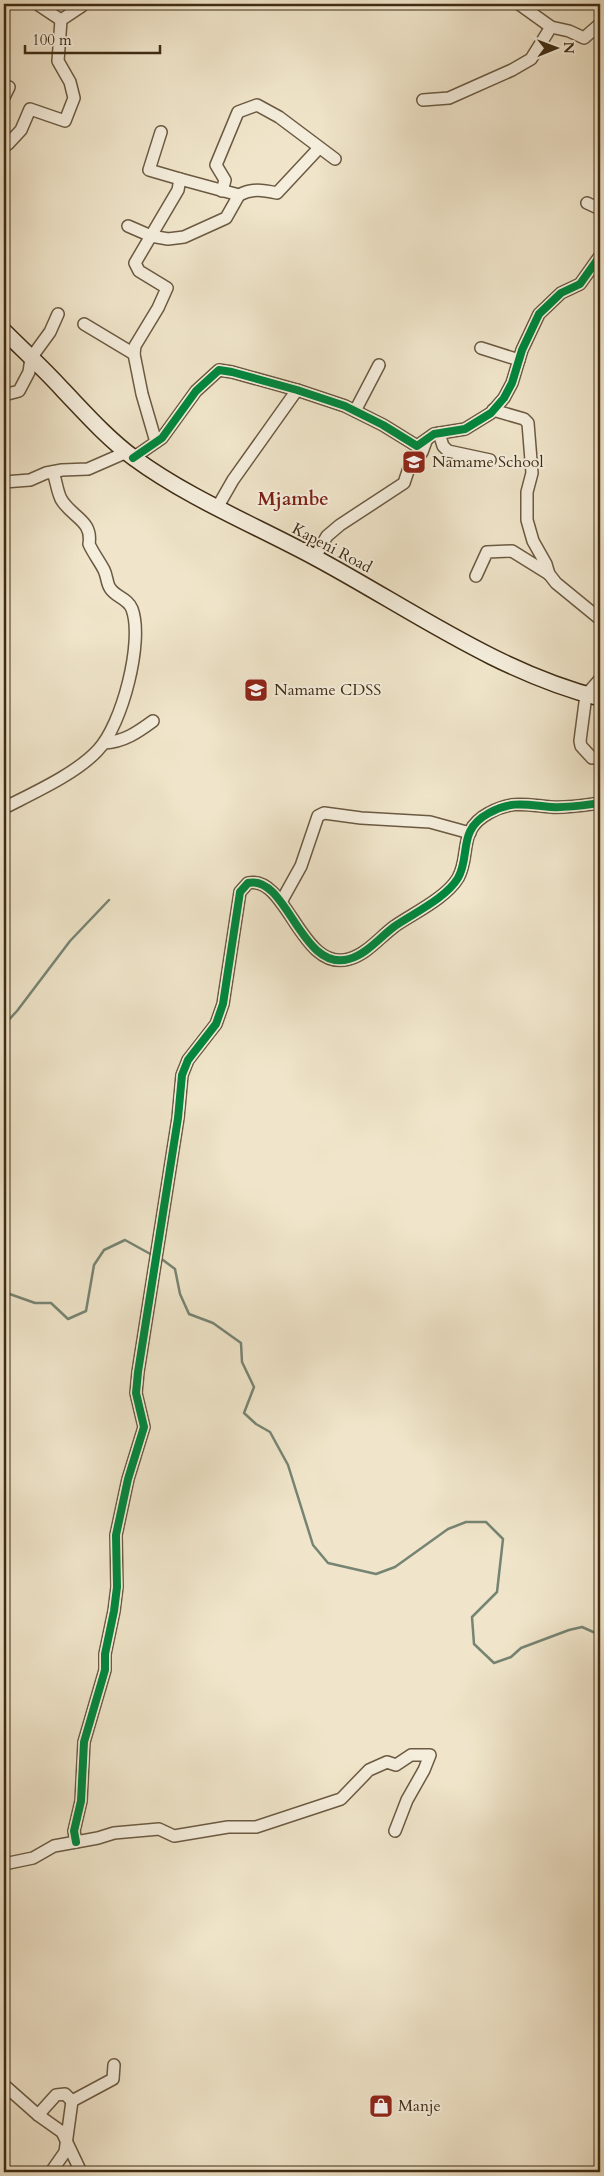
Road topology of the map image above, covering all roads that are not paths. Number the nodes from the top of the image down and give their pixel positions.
1 (519, 4) edge
2 (38, 5) edge
3 (82, 6) dead end
4 (62, 20) junction
5 (600, 24) edge
6 (551, 27) junction
7 (423, 100) dead end
8 (161, 132) dead end
9 (4, 144) edge
10 (319, 148) junction
11 (335, 159) dead end
12 (180, 179) junction
13 (222, 190) junction
14 (239, 195) junction
15 (587, 203) dead end
16 (600, 209) edge
17 (128, 226) dead end
18 (151, 236) junction
19 (600, 256) edge
20 (58, 314) dead end
21 (84, 324) dead end
22 (4, 330) edge
23 (481, 348) dead end
24 (134, 354) junction
25 (31, 358) junction
26 (519, 360) junction
27 (379, 365) dead end
28 (297, 390) junction
29 (4, 395) edge
30 (355, 410) junction
31 (493, 410) junction
32 (439, 433) junction
33 (156, 442) junction
34 (426, 442) junction
35 (130, 455) junction
36 (490, 460) dead end
37 (53, 472) junction
38 (4, 482) edge
39 (217, 508) junction
40 (315, 557) junction
41 (548, 574) junction
42 (476, 576) dead end
43 (600, 619) edge
44 (600, 679) edge
45 (593, 696) edge
46 (153, 721) dead end
47 (104, 743) junction
48 (592, 758) dead end
49 (600, 803) edge
50 (4, 808) edge
51 (470, 833) junction
52 (281, 902) junction
53 (395, 1831) dead end
54 (76, 1842) junction
55 (4, 1864) edge
56 (114, 2065) dead end
57 (4, 2085) edge
58 (72, 2101) junction
59 (38, 2115) junction
60 (66, 2140) junction
61 (51, 2172) edge
62 (81, 2172) edge

1 - 6 street
2 - 4 street
3 - 4 street
4 - 9 street
5 - 6 street
6 - 7 street
8 - 12 street
10 - 11 street
10 - 13 street
10 - 14 street
12 - 13 street
12 - 18 street
13 - 14 street
14 - 18 street
15 - 16 street
17 - 18 street
18 - 24 street
19 - 26 street
20 - 25 street
21 - 24 street
22 - 25 main road, Kapeni Road
23 - 26 street
24 - 33 street
25 - 29 street
25 - 35 main road, Kapeni Road
26 - 31 street
27 - 30 street
28 - 30 street
28 - 33 street
28 - 39 street
30 - 34 street
31 - 32 street
31 - 41 street
32 - 34 street
32 - 36 street
33 - 35 street
34 - 40 street
35 - 37 street
35 - 39 main road, Kapeni Road
37 - 38 street
37 - 47 street
39 - 40 main road, Kapeni Road
40 - 45 main road, Kapeni Road
41 - 42 street
41 - 43 street
44 - 45 street
45 - 48 street
46 - 47 street
47 - 50 street
49 - 51 street
51 - 52 street
51 - 52 street
52 - 54 street
53 - 54 street
54 - 55 street
56 - 58 street
57 - 59 street
58 - 59 street
58 - 60 street
59 - 60 street
60 - 61 street
60 - 62 street

